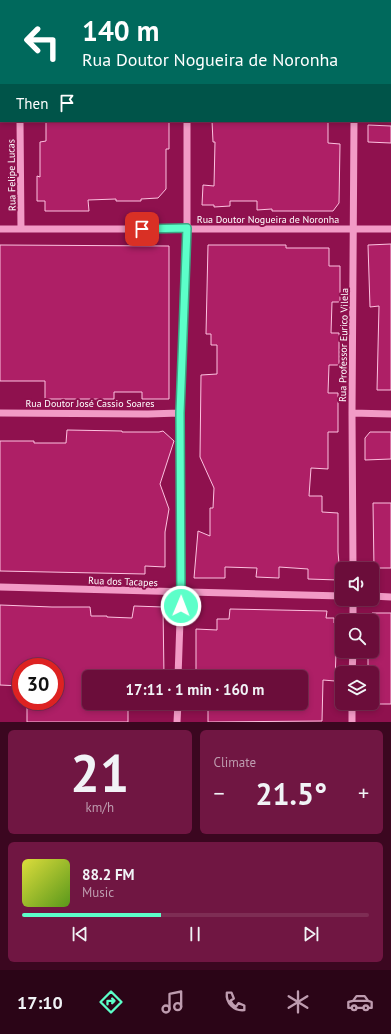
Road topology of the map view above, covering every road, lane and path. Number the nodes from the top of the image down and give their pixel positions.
1 (20, 122) edge
2 (187, 122) edge
3 (354, 122) edge
4 (187, 228) junction
5 (0, 229) edge
6 (21, 229) junction
7 (354, 229) junction
8 (391, 229) edge
9 (0, 413) edge
10 (180, 413) junction
11 (352, 413) junction
12 (391, 414) edge
13 (353, 562) edge
14 (0, 587) edge
15 (181, 592) junction
16 (335, 596) edge
17 (379, 596) edge
18 (391, 596) edge
19 (178, 670) edge
20 (178, 710) edge
21 (352, 710) edge
22 (177, 722) edge
23 (352, 722) edge

1 - 6 street, Rua Felipe Lucas
2 - 4 street
3 - 7 street, Rua Professor Eurico Vilela
4 - 6 street, Rua Doutor Nogueira de Noronha
4 - 7 street, Rua Doutor Nogueira de Noronha
4 - 10 street
5 - 6 street, Rua Doutor Nogueira de Noronha
7 - 8 street, Rua Doutor Nogueira de Noronha
7 - 11 street, Rua Professor Eurico Vilela
9 - 10 street, Rua Doutor José Cassio Soares
10 - 15 street
11 - 12 street
11 - 13 street, Rua Professor Eurico Vilela
14 - 15 street, Rua dos Tacapes
15 - 16 street, Rua dos Tacapes
15 - 19 street
17 - 18 street
20 - 22 street
21 - 23 street

